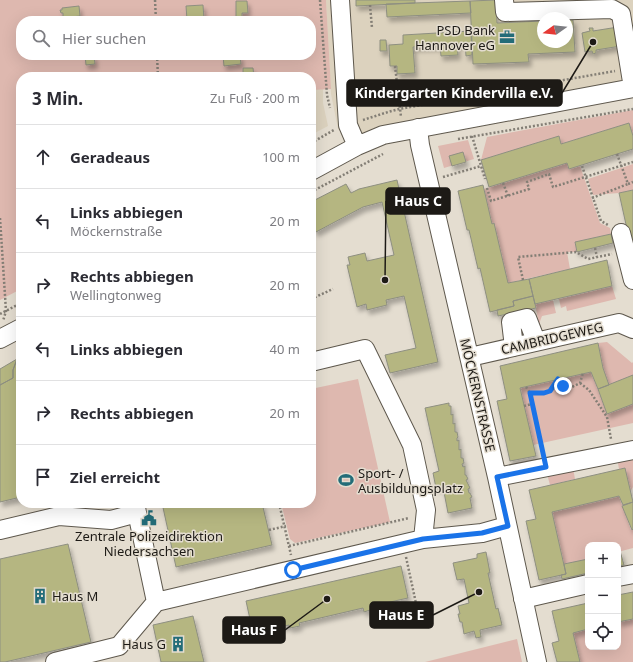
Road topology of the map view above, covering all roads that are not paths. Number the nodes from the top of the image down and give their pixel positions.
1 (340, 0) edge
2 (504, 0) edge
3 (633, 88) edge
4 (418, 128) junction
5 (357, 146) junction
6 (316, 168) edge
7 (617, 230) road end
8 (633, 280) edge
9 (633, 329) edge
10 (536, 342) junction
11 (514, 347) junction
12 (470, 357) junction
13 (316, 361) edge
14 (633, 450) edge
15 (497, 477) junction
16 (136, 508) edge
17 (508, 526) junction
18 (0, 530) edge
19 (414, 541) junction
20 (633, 574) edge
21 (621, 576) edge
22 (585, 585) edge
23 (523, 598) junction
24 (156, 602) junction
25 (55, 662) edge
26 (537, 662) edge

1 - 5 street
2 - 3 street
3 - 4 street
4 - 5 street
4 - 12 street, MÖCKERNSTRASSE
5 - 6 street
7 - 8 street
9 - 10 street, CAMBRIDGEWEG
10 - 11 street, CAMBRIDGEWEG
10 - 11 street
11 - 12 street, CAMBRIDGEWEG
12 - 15 street, MÖCKERNSTRASSE
13 - 19 street
14 - 15 street
15 - 17 street, MÖCKERNSTRASSE
16 - 18 street
16 - 24 street
17 - 19 street
17 - 23 street, MÖCKERNSTRASSE
19 - 24 street
20 - 21 street
22 - 23 street
23 - 26 street, MÖCKERNSTRASSE
24 - 25 street

